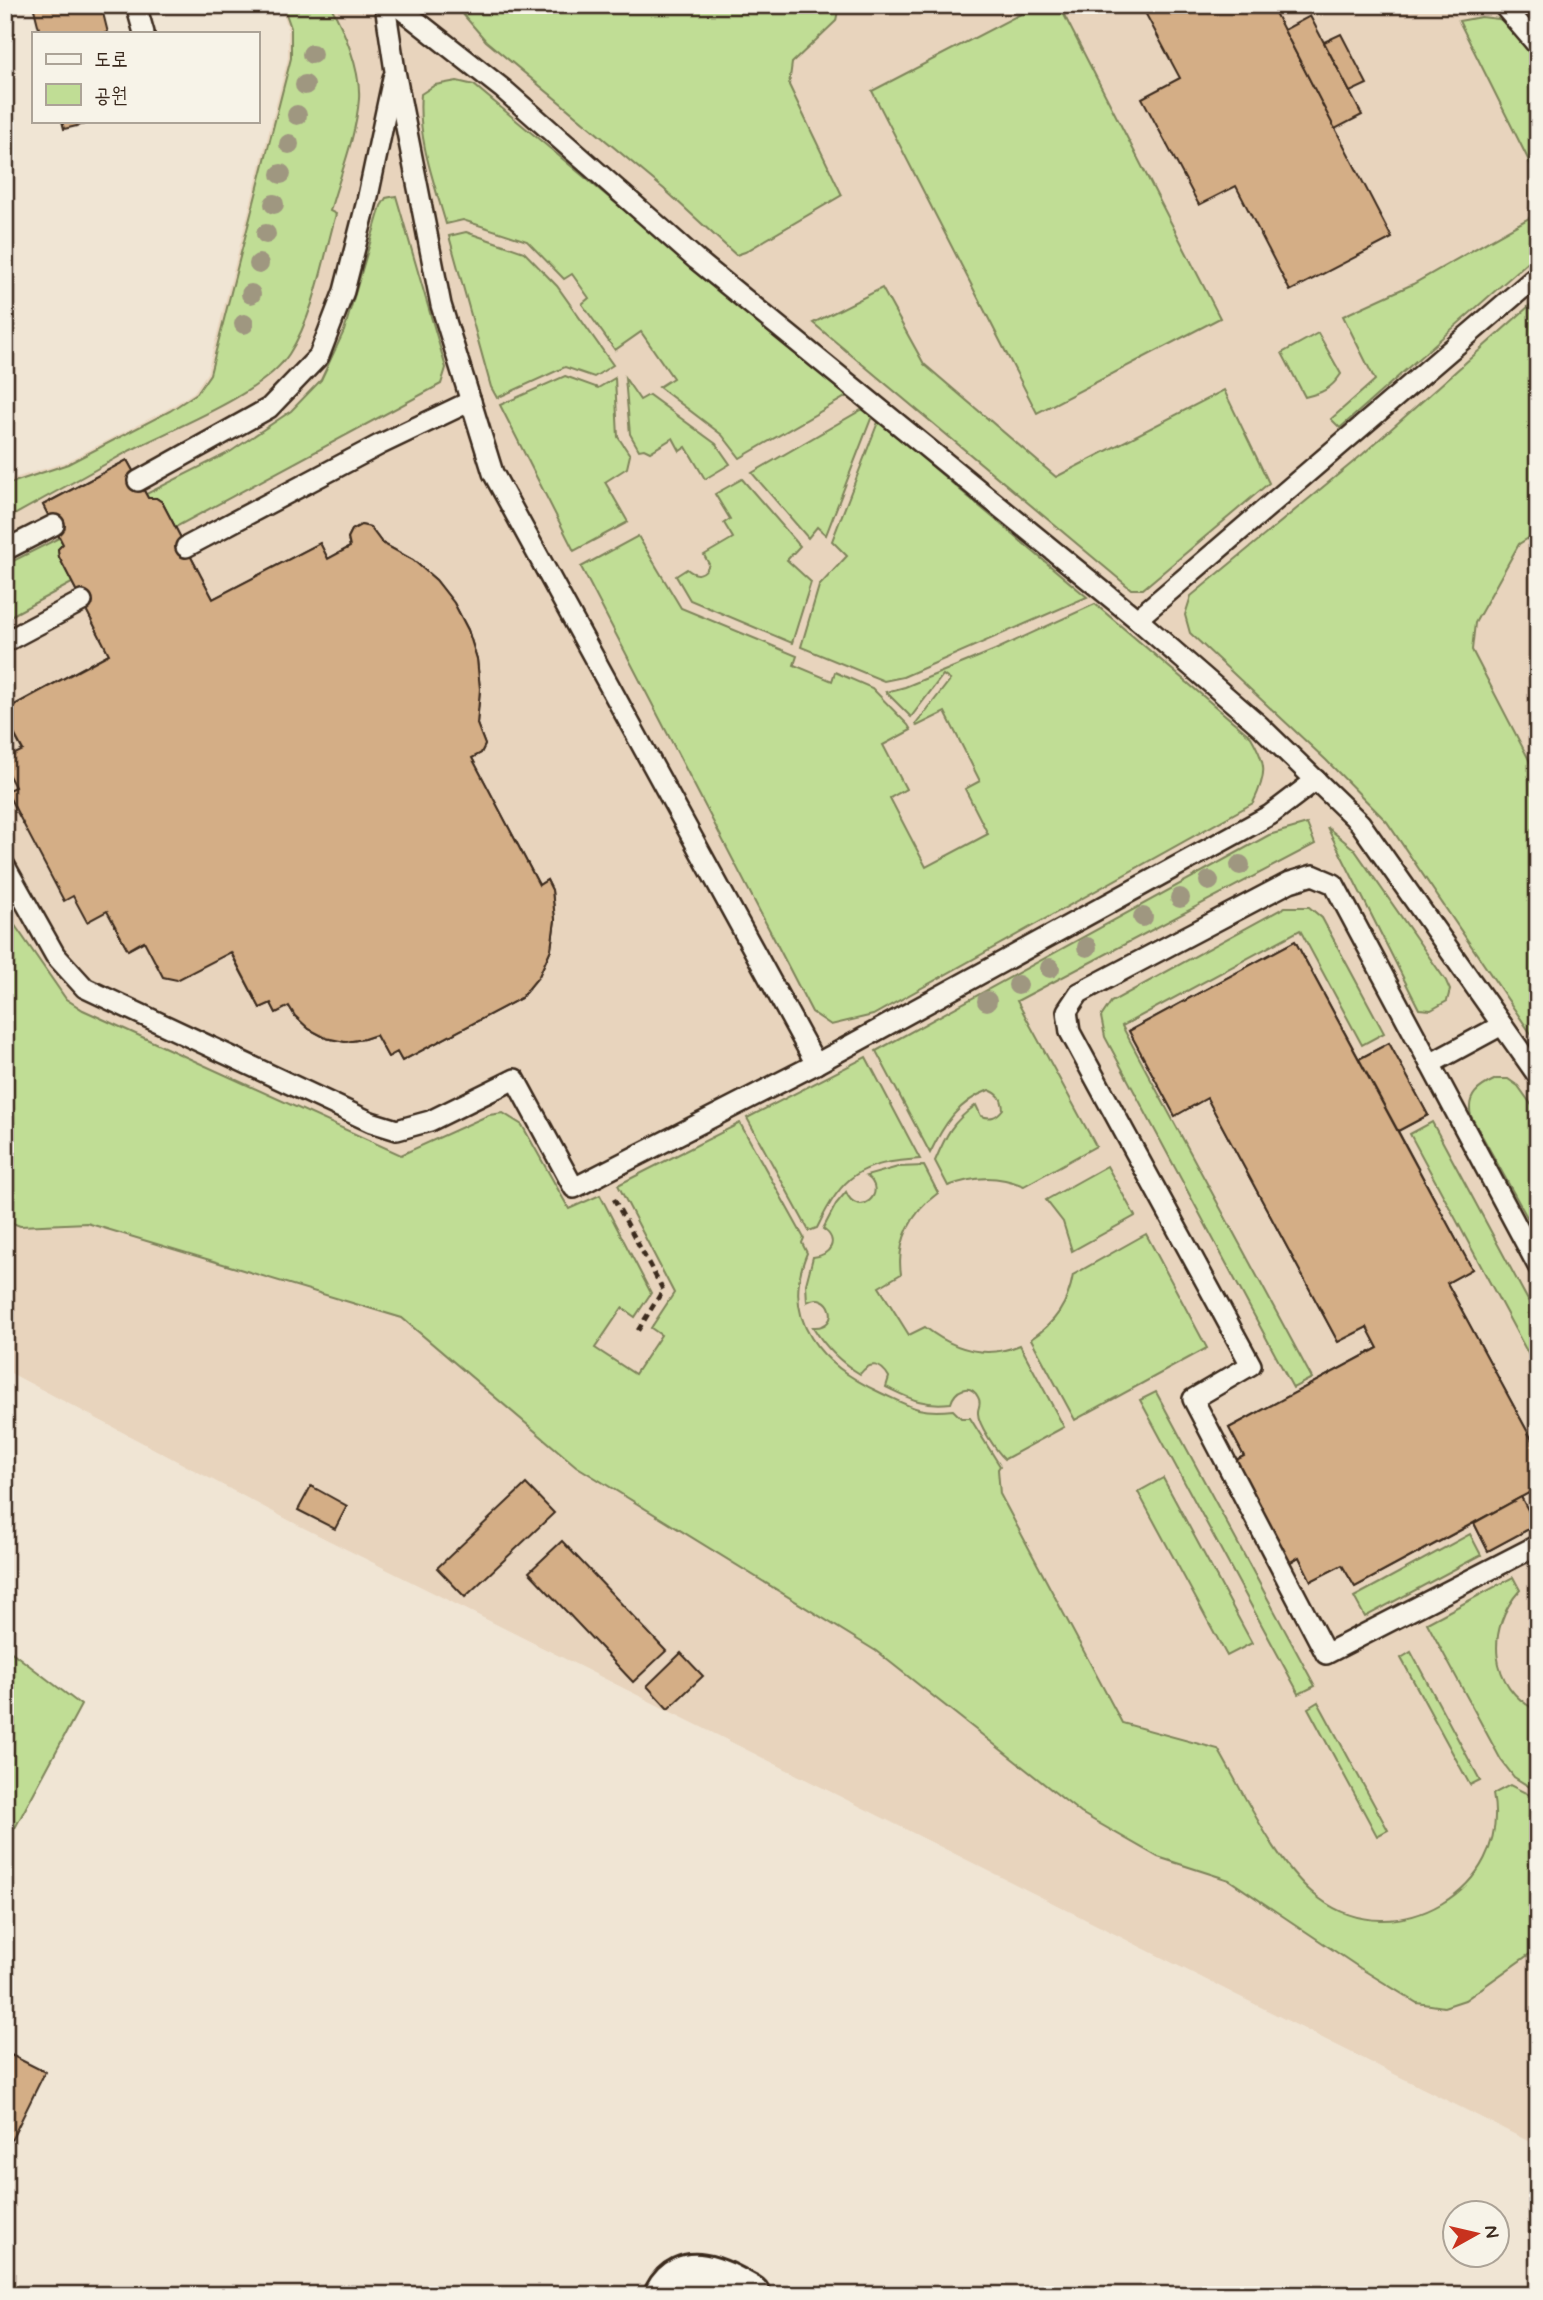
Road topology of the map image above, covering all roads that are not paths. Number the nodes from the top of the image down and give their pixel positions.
1 (136, 5) edge
2 (385, 5) edge
3 (396, 5) edge
4 (1503, 5) edge
5 (144, 32) edge
6 (1538, 46) edge
7 (395, 71) junction
8 (1538, 275) edge
9 (471, 401) junction
10 (138, 481) dead end
11 (54, 526) dead end
12 (186, 547) dead end
13 (5, 550) edge
14 (82, 601) dead end
15 (1137, 618) junction
16 (5, 642) edge
17 (1316, 780) junction
18 (5, 866) edge
19 (1502, 1025) junction
20 (816, 1064) junction
21 (1430, 1064) junction
22 (1538, 1076) edge
23 (1538, 1266) edge
24 (1538, 1545) edge
25 (664, 2295) edge
26 (750, 2295) edge

1 - 5 lane
2 - 7 lane
3 - 15 lane
4 - 6 lane
7 - 9 lane
7 - 10 lane
8 - 15 lane
9 - 12 lane
9 - 20 lane
11 - 13 lane
14 - 16 lane
15 - 17 lane
17 - 19 lane
17 - 20 lane
18 - 20 lane
19 - 21 lane
19 - 22 lane
21 - 23 lane
21 - 24 lane
25 - 26 street

